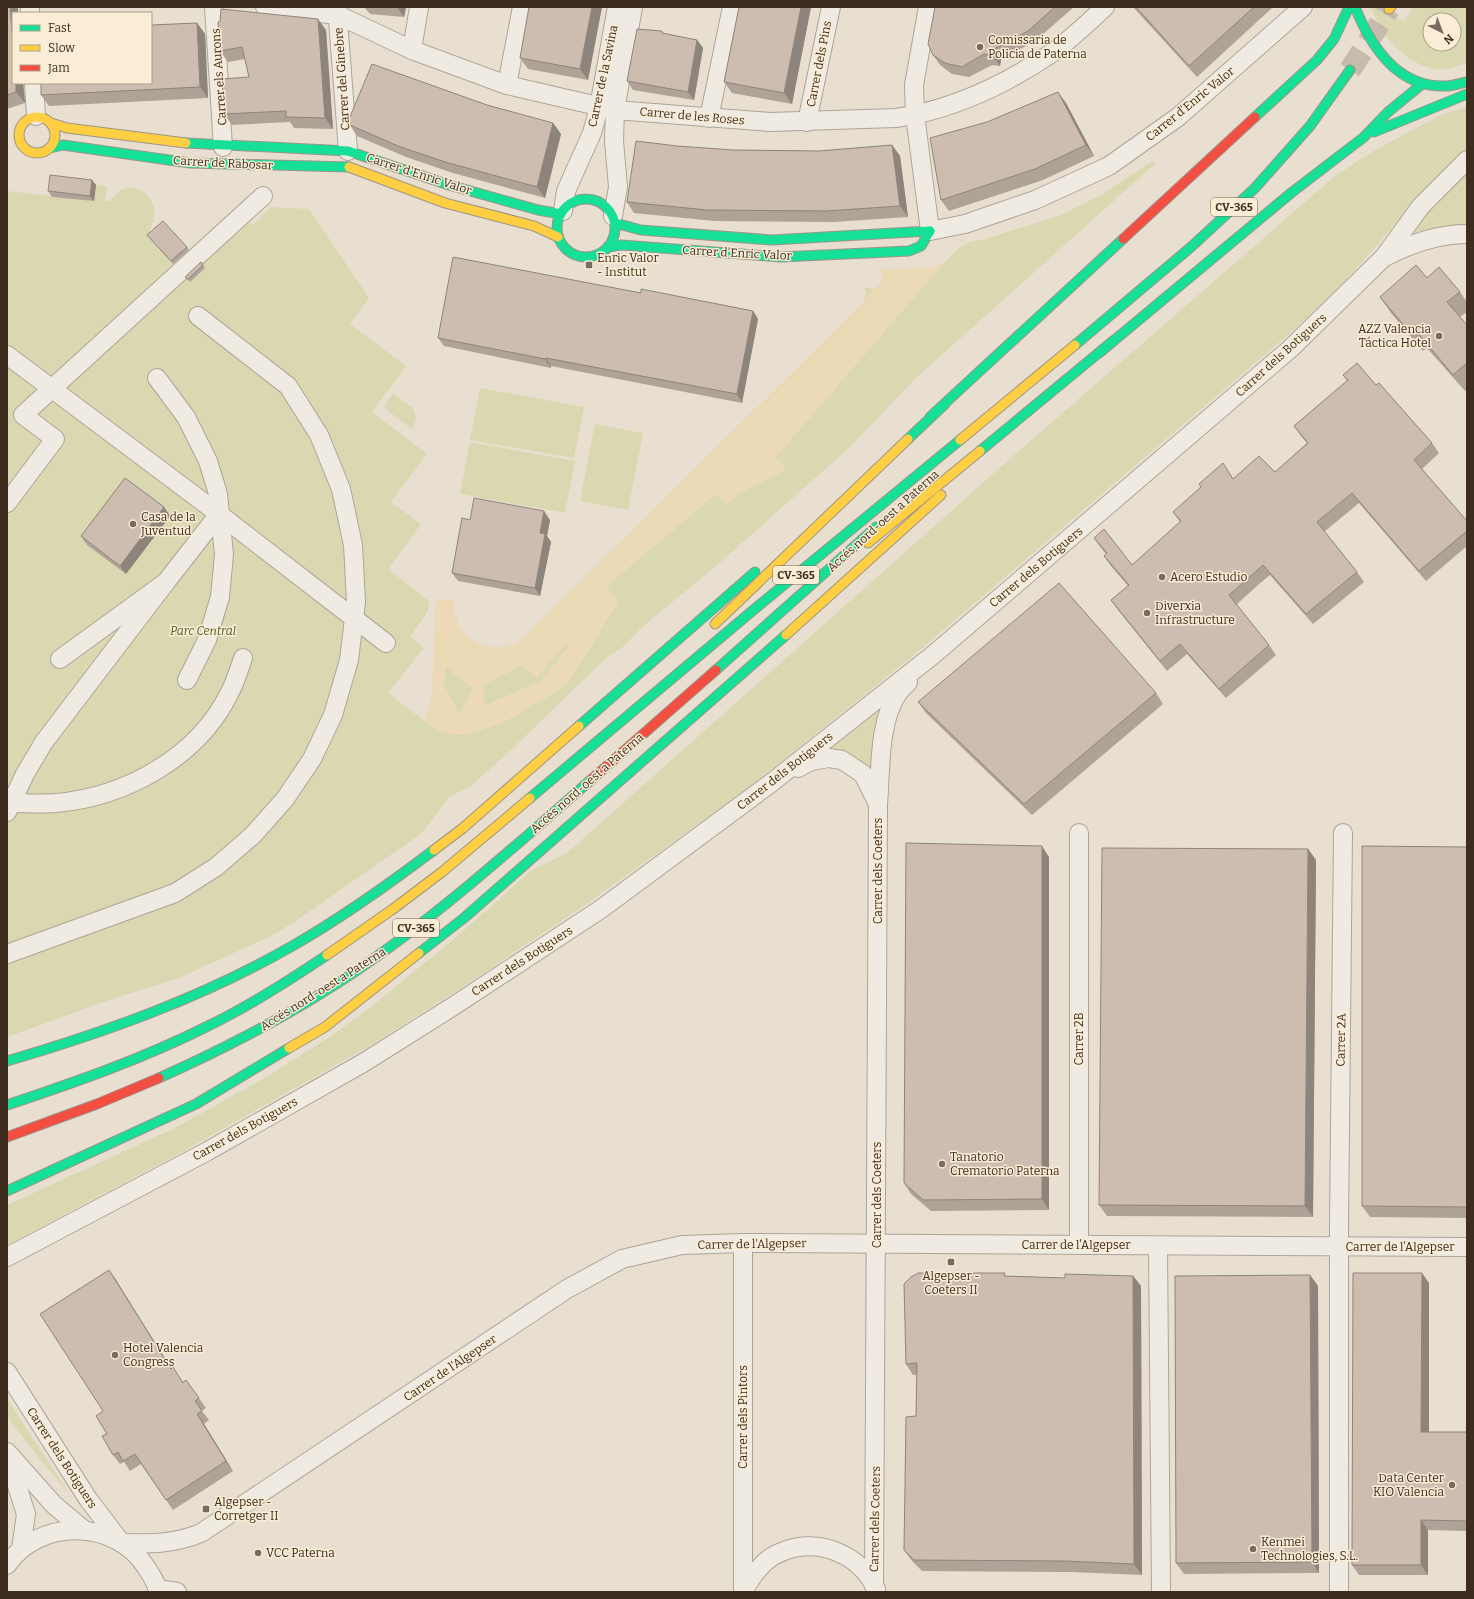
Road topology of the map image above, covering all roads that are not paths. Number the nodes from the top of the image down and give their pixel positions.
1 (214, 7) edge
2 (265, 7) edge
3 (419, 7) edge
4 (522, 7) edge
5 (617, 7) edge
6 (633, 7) edge
7 (732, 7) edge
8 (830, 7) edge
9 (928, 7) edge
10 (1105, 7) edge
11 (1303, 7) edge
12 (1338, 7) edge
13 (1349, 7) edge
14 (1355, 7) edge
15 (337, 11) edge
16 (1341, 25) junction
17 (412, 50) junction
18 (1350, 70) tunnel mouth
19 (1467, 82) edge
20 (34, 84) edge
21 (1421, 84) junction
22 (507, 85) junction
23 (1467, 94) edge
24 (607, 108) junction
25 (915, 115) junction
26 (709, 118) junction
27 (44, 119) junction
28 (807, 122) junction
29 (20, 127) junction
30 (7, 132) edge
31 (1364, 137) junction
32 (23, 147) junction
33 (223, 147) junction
34 (50, 148) junction
35 (12, 150) dead end
36 (349, 159) junction
37 (1467, 160) edge
38 (263, 196) dead end
39 (562, 213) junction
40 (614, 220) junction
41 (930, 231) junction
42 (1467, 234) edge
43 (558, 237) junction
44 (608, 247) junction
45 (1384, 257) junction
46 (198, 316) dead end
47 (1098, 326) junction
48 (1113, 341) junction
49 (7, 355) edge
50 (157, 378) dead end
51 (52, 389) junction
52 (945, 404) junction
53 (946, 464) dead end
54 (911, 495) dead end
55 (7, 503) edge
56 (219, 514) junction
57 (166, 582) junction
58 (354, 618) junction
59 (711, 628) dead end
60 (765, 628) junction
61 (386, 642) dead end
62 (933, 655) junction
63 (243, 658) dead end
64 (60, 659) dead end
65 (187, 680) dead end
66 (641, 692) dead end
67 (771, 783) junction
68 (878, 804) junction
69 (9, 808) edge
70 (495, 827) junction
71 (1079, 833) dead end
72 (1343, 833) dead end
73 (7, 954) edge
74 (7, 1061) edge
75 (7, 1105) edge
76 (7, 1137) edge
77 (7, 1191) edge
78 (742, 1243) junction
79 (877, 1244) junction
80 (1079, 1245) junction
81 (1158, 1246) junction
82 (1339, 1246) junction
83 (1467, 1247) edge
84 (7, 1258) edge
85 (7, 1372) edge
86 (7, 1453) edge
87 (84, 1530) junction
88 (121, 1542) junction
89 (21, 1549) junction
90 (7, 1565) edge
91 (875, 1589) edge
92 (158, 1590) edge
93 (743, 1591) edge
94 (177, 1592) edge
95 (1162, 1592) edge
96 (1339, 1592) edge

1 - 33 street, Carrer els Aurons
2 - 15 street, Carrer de les Roses
3 - 17 street
4 - 22 street
5 - 24 street, Carrer de la Savina
6 - 24 street, Carrer de la Savina
7 - 26 street
8 - 28 street, Carrer dels Pins
9 - 25 street
10 - 25 street, Carrer de les Roses
11 - 41 street, Carrer d'Enric Valor
12 - 16 street
13 - 16 street
14 - 21 street
15 - 17 street, Carrer de les Roses
15 - 36 street, Carrer del Ginebre
16 - 52 street
17 - 22 street, Carrer de les Roses
18 - 47 street, Accés nord-oest a Paterna / CV-365
19 - 21 street
20 - 27 street
21 - 31 street
22 - 24 street, Carrer de les Roses
23 - 31 street
24 - 26 street, Carrer de les Roses
24 - 39 street, Carrer de la Savina
24 - 40 street, Carrer de la Savina
25 - 28 street, Carrer de les Roses
25 - 41 street
26 - 28 street, Carrer de les Roses
27 - 29 street
27 - 33 street, Carrer de Rabosar
27 - 34 street
29 - 30 street
29 - 32 street
31 - 48 street
32 - 34 street
32 - 35 street
33 - 36 street, Carrer de Rabosar
34 - 36 street, Carrer de Rabosar
36 - 39 street, Carrer d'Enric Valor
36 - 43 street, Carrer d'Enric Valor
37 - 45 street, Carrer dels Botiguers
38 - 51 street
39 - 40 street
39 - 43 street
40 - 41 street, Carrer d'Enric Valor
40 - 44 street
41 - 44 street, Carrer d'Enric Valor
42 - 45 street
43 - 44 street
45 - 62 street, Carrer dels Botiguers
46 - 58 street
47 - 53 street, Accés nord-oest a Paterna / CV-365
47 - 70 street, Accés nord-oest a Paterna / CV-365
48 - 60 street
48 - 77 street
49 - 51 street
50 - 56 street
51 - 55 street
51 - 56 street
52 - 59 street
52 - 74 street
54 - 60 street, Accés nord-oest a Paterna / CV-365
56 - 57 street
56 - 58 street
56 - 65 street
57 - 64 street
57 - 69 street
58 - 61 street
58 - 73 street
60 - 76 street, Accés nord-oest a Paterna / CV-365
62 - 67 street, Carrer dels Botiguers
62 - 68 street, Carrer dels Coeters
63 - 69 street
66 - 70 street
67 - 68 street, Carrer dels Coeters
67 - 84 street, Carrer dels Botiguers
68 - 79 street, Carrer dels Coeters
70 - 75 street, Accés nord-oest a Paterna / CV-365
71 - 80 street, Carrer 2B
72 - 82 street, Carrer 2A
78 - 79 street, Carrer de l'Algepser
78 - 88 street, Carrer de l'Algepser
78 - 93 street, Carrer dels Pintors
79 - 80 street, Carrer de l'Algepser
79 - 91 street, Carrer dels Coeters
80 - 81 street, Carrer de l'Algepser
81 - 82 street, Carrer de l'Algepser
81 - 95 street
82 - 83 street, Carrer de l'Algepser
82 - 96 street, Carrer 2A
85 - 88 street, Carrer dels Botiguers
86 - 87 street
86 - 89 street
87 - 88 street
87 - 89 street
88 - 92 street
89 - 90 street
91 - 93 street
92 - 94 street

